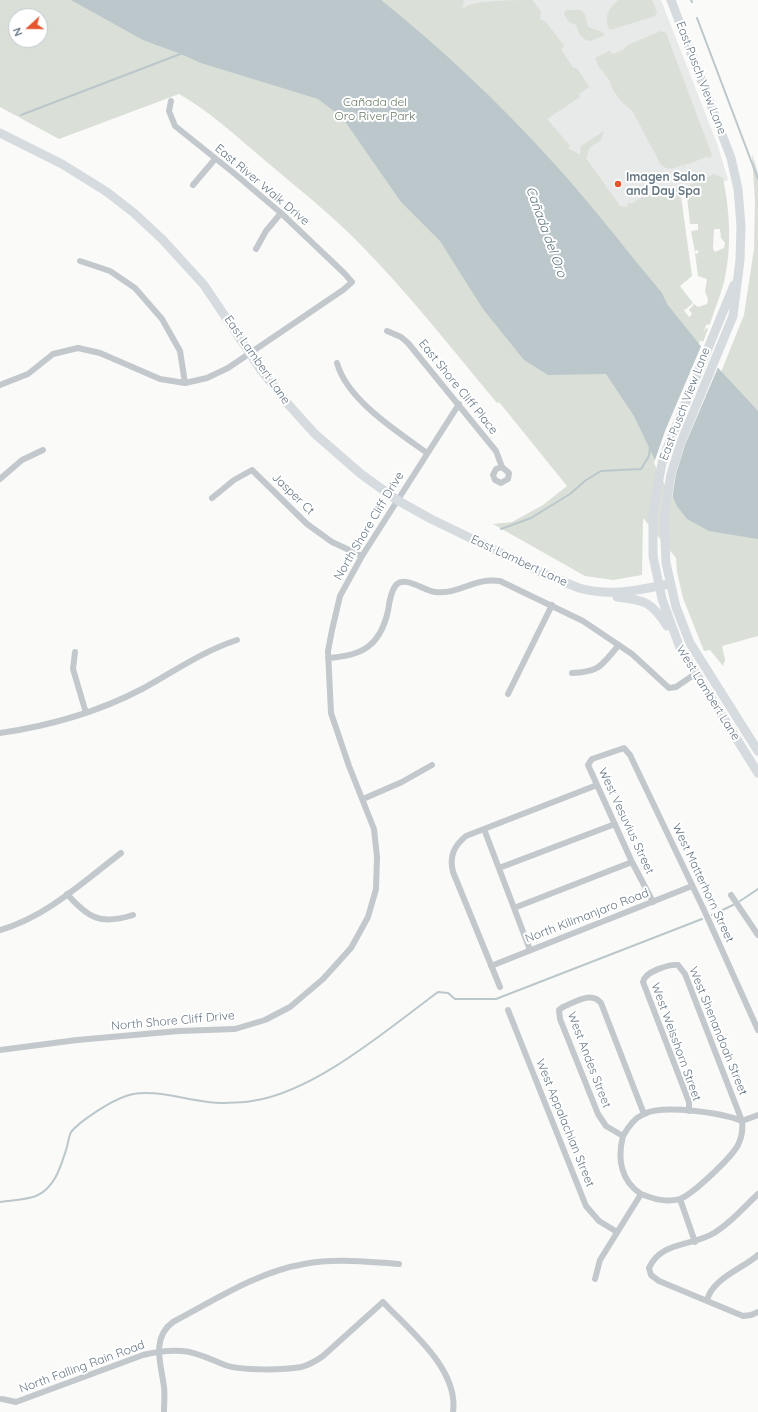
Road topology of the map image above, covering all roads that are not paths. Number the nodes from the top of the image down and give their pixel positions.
1 (671, 0) edge
2 (171, 101) dead end
3 (0, 133) edge
4 (215, 159) junction
5 (193, 185) dead end
6 (281, 214) junction
7 (256, 249) dead end
8 (80, 261) dead end
9 (738, 274) junction
10 (387, 331) dead end
11 (249, 352) junction
12 (338, 364) dead end
13 (185, 384) junction
14 (0, 385) edge
15 (459, 404) junction
16 (43, 450) dead end
17 (427, 453) junction
18 (502, 467) dead end
19 (0, 479) edge
20 (212, 498) dead end
21 (397, 500) junction
22 (362, 556) junction
23 (669, 580) junction
24 (658, 586) junction
25 (596, 592) junction
26 (552, 605) junction
27 (237, 640) dead end
28 (619, 645) junction
29 (680, 648) junction
30 (75, 652) dead end
31 (328, 658) junction
32 (572, 673) dead end
33 (695, 674) junction
34 (508, 694) dead end
35 (717, 708) junction
36 (86, 713) junction
37 (0, 734) edge
38 (624, 748) joint
39 (758, 751) edge
40 (432, 766) dead end
41 (758, 773) edge
42 (596, 785) junction
43 (363, 799) junction
44 (615, 824) junction
45 (484, 829) junction
46 (121, 853) dead end
47 (632, 862) junction
48 (499, 868) junction
49 (692, 886) junction
50 (67, 894) junction
51 (731, 895) dead end
52 (653, 902) junction
53 (514, 908) junction
54 (133, 915) dead end
55 (0, 930) edge
56 (758, 935) edge
57 (530, 950) junction
58 (491, 966) junction
59 (643, 980) joint
60 (500, 987) dead end
61 (508, 1010) dead end
62 (758, 1030) edge
63 (0, 1050) edge
64 (689, 1111) junction
65 (644, 1114) junction
66 (758, 1115) edge
67 (742, 1121) junction
68 (623, 1136) junction
69 (641, 1194) junction
70 (758, 1194) edge
71 (680, 1198) junction
72 (617, 1232) junction
73 (694, 1242) junction
74 (758, 1255) edge
75 (399, 1264) dead end
76 (595, 1279) dead end
77 (707, 1300) junction
78 (758, 1312) edge
79 (159, 1351) junction
80 (2, 1399) dead end
81 (164, 1412) edge
82 (453, 1412) edge

1 - 9 main road, East Pusch View Lane
2 - 4 street, East River Walk Drive
3 - 11 main road, East Lambert Lane
4 - 5 street
4 - 6 street, East River Walk Drive
6 - 7 street
6 - 11 street, East River Walk Drive
8 - 13 street
9 - 23 main road, East Pusch View Lane
9 - 24 main road, East Pusch View Lane
10 - 15 street, East Shore Cliff Place
11 - 13 street
11 - 21 main road, East Lambert Lane
12 - 17 street
13 - 14 street
15 - 17 street, North Shore Cliff Drive
15 - 18 street, East Shore Cliff Place
16 - 19 street
17 - 21 street, North Shore Cliff Drive
20 - 22 street, Jasper Ct
21 - 22 street, North Shore Cliff Drive
21 - 25 main road, East Lambert Lane
22 - 31 street, North Shore Cliff Drive
23 - 24 main road, East Lambert Lane
23 - 39 main road, West Lambert Lane
24 - 25 main road, East Lambert Lane
24 - 29 main road, West Lambert Lane
25 - 29 main road
26 - 28 street
26 - 31 street
26 - 34 street
27 - 36 street
28 - 32 street
28 - 33 street
29 - 33 main road, West Lambert Lane
30 - 36 street
31 - 43 street, North Shore Cliff Drive
33 - 35 main road, West Lambert Lane
35 - 39 main road
35 - 41 main road, West Lambert Lane
36 - 37 street
38 - 42 street, West Vesuvius Street
38 - 49 street, West Matterhorn Street
40 - 43 street
42 - 44 street, West Vesuvius Street
42 - 45 street
43 - 63 street, North Shore Cliff Drive
44 - 47 street, West Vesuvius Street
44 - 48 street
45 - 48 street
45 - 58 street
46 - 50 street
47 - 52 street, West Vesuvius Street
47 - 53 street
48 - 53 street
49 - 52 street, North Kilimanjaro Road
49 - 62 street, West Matterhorn Street
50 - 54 street
50 - 55 street
51 - 56 street
52 - 57 street, North Kilimanjaro Road
53 - 57 street
57 - 58 street, North Kilimanjaro Road
58 - 60 street
59 - 64 street, West Weisshorn Street
59 - 67 street, West Shenandoah Street
61 - 72 street, West Appalachian Street
64 - 65 street
64 - 67 street
65 - 68 street
65 - 68 street, West Andes Street
66 - 67 street
67 - 71 street
68 - 69 street
69 - 71 street
69 - 72 street
70 - 73 street
71 - 73 street
72 - 76 street
73 - 77 street
74 - 77 street
75 - 79 street
77 - 78 street
79 - 80 street, North Falling Rain Road
79 - 81 street
79 - 82 street, North Falling Rain Road

